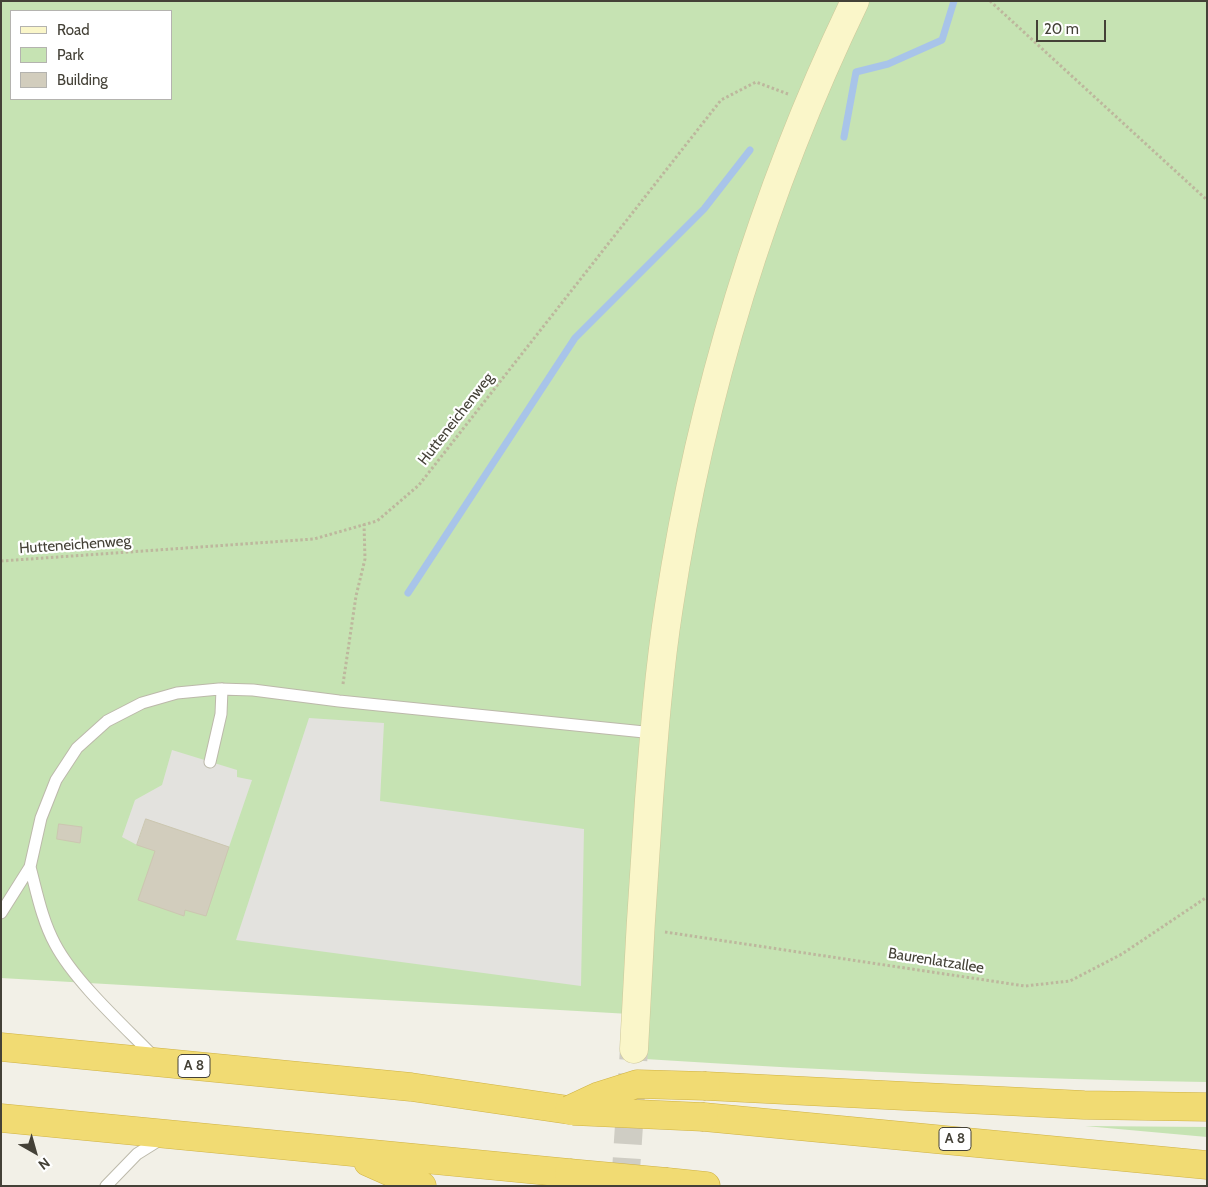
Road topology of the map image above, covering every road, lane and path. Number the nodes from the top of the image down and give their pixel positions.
1 (855, 1) edge
2 (990, 1) edge
3 (808, 102) junction
4 (1207, 200) edge
5 (364, 524) junction
6 (1, 561) edge
7 (222, 689) junction
8 (339, 701) junction
9 (654, 732) junction
10 (210, 762) dead end
11 (30, 867) junction
12 (1207, 897) edge
13 (1, 913) edge
14 (640, 928) junction
15 (1, 1047) edge
16 (634, 1049) tunnel mouth
17 (159, 1063) junction
18 (1207, 1107) edge
19 (565, 1110) junction
20 (1, 1118) edge
21 (172, 1134) junction
22 (349, 1153) junction
23 (1207, 1165) edge
24 (106, 1186) edge
25 (422, 1186) edge
26 (706, 1186) edge

1 - 3 street
2 - 4 path
3 - 5 path, Hutteneichenweg
3 - 9 street
5 - 6 path, Hutteneichenweg
5 - 8 path
7 - 8 lane
7 - 10 lane
7 - 11 lane
8 - 9 lane
9 - 14 street
11 - 13 lane
11 - 17 lane
12 - 14 path, Baurenlatzallee
14 - 16 street
15 - 17 highway, A 8
17 - 19 highway, A 8
18 - 19 highway, bridge
19 - 23 highway, A 8, bridge
20 - 21 highway
21 - 22 highway
21 - 24 lane
22 - 25 highway
22 - 26 highway, bridge

